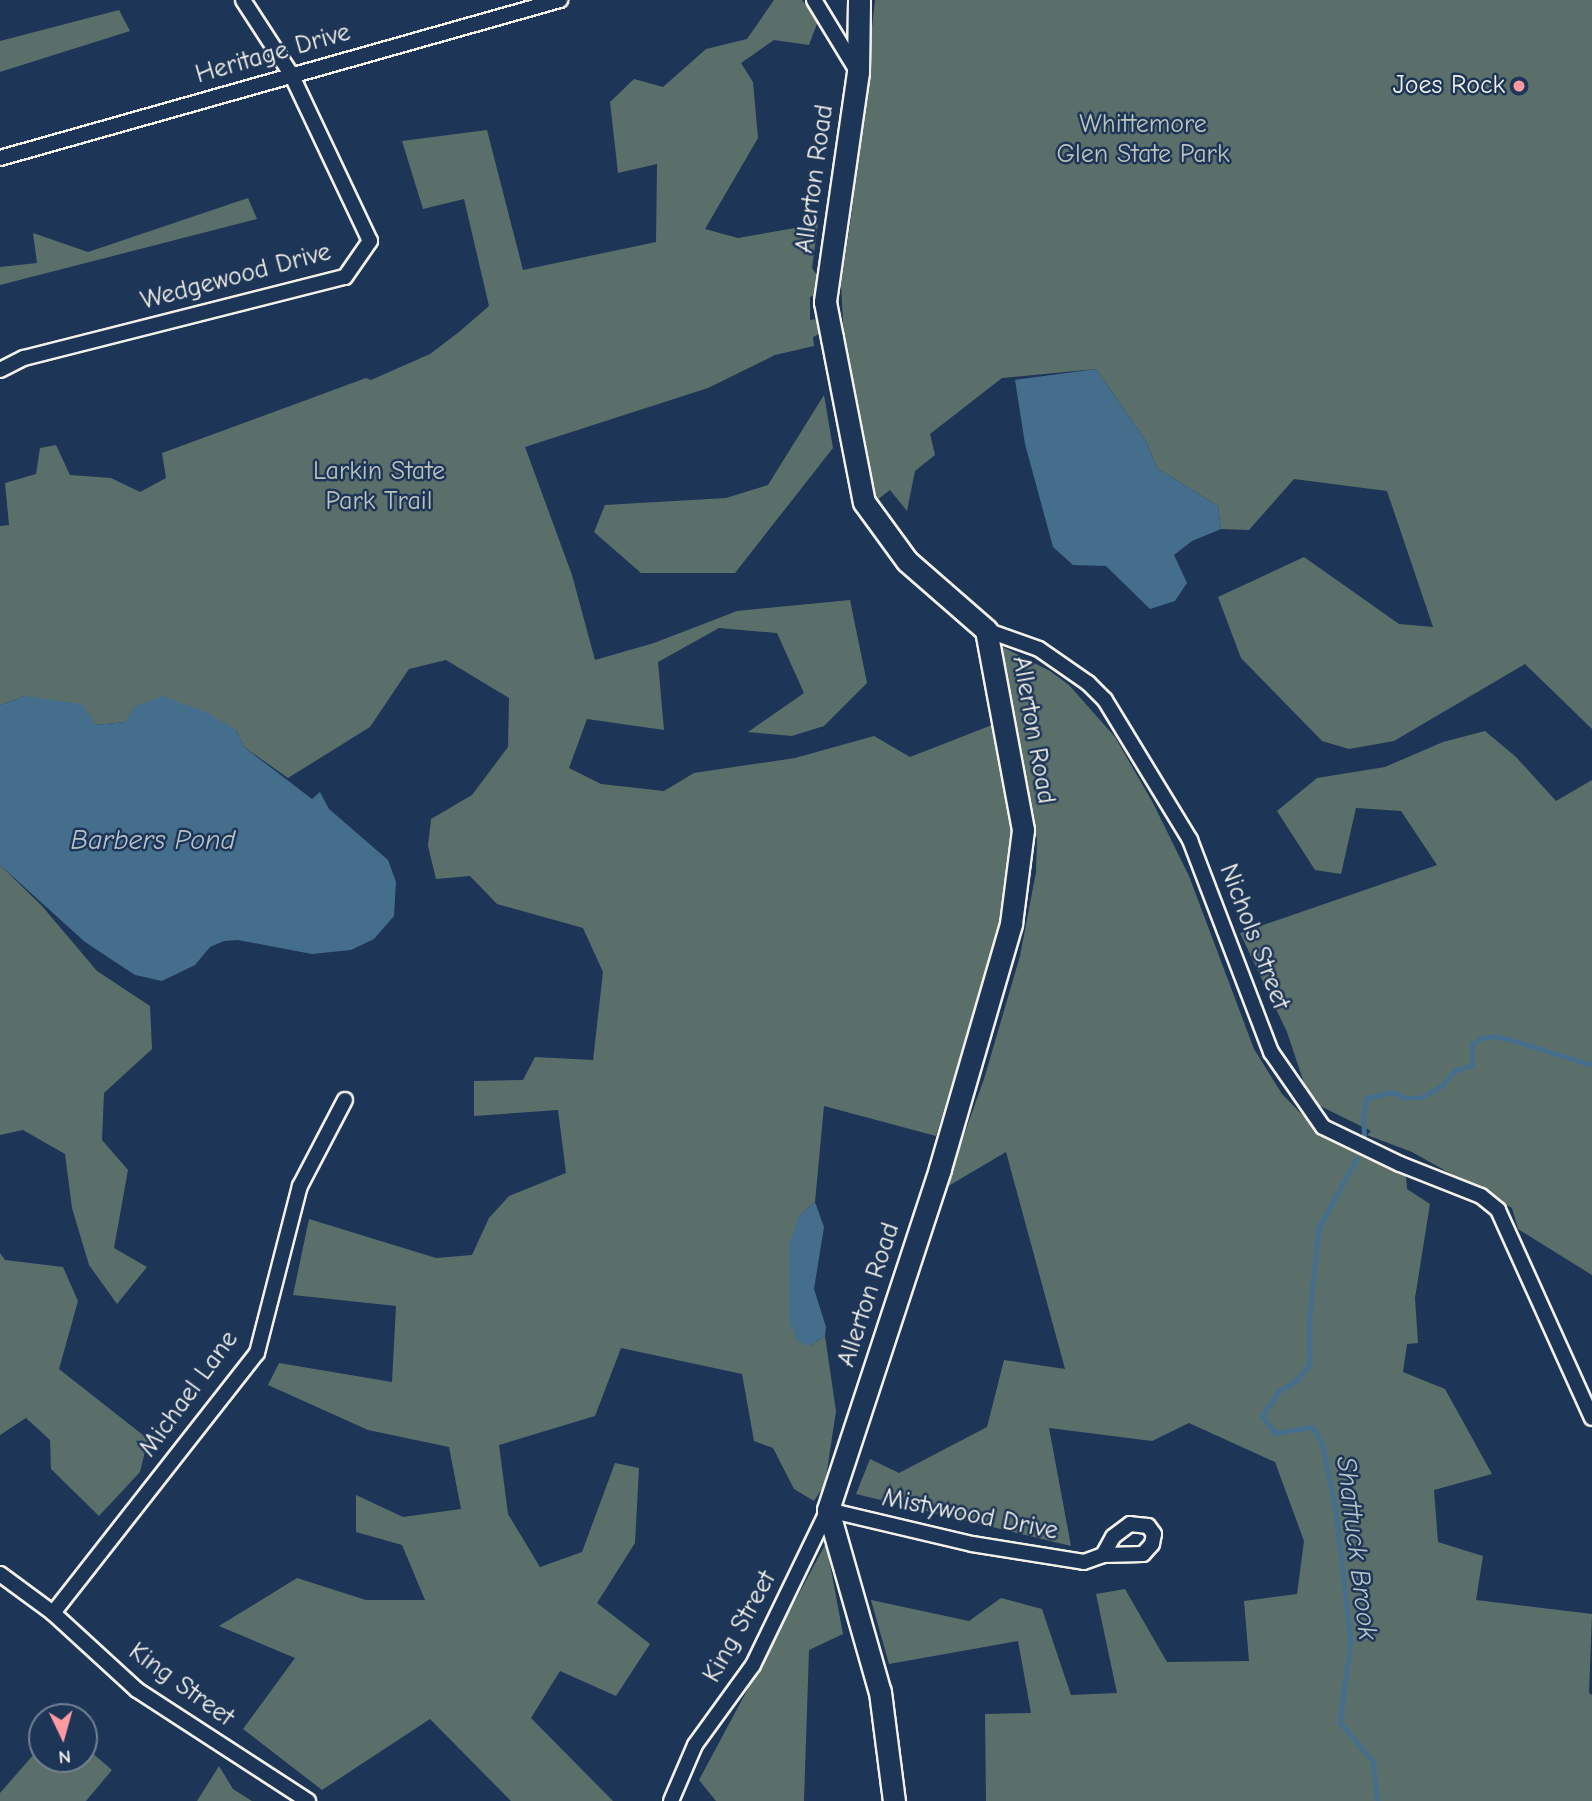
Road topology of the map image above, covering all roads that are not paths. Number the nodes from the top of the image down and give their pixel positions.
1 (243, 0) edge
2 (560, 0) edge
3 (814, 0) edge
4 (859, 0) edge
5 (858, 72) junction
6 (291, 74) junction
7 (0, 158) edge
8 (0, 370) edge
9 (986, 630) junction
10 (345, 1100) dead end
11 (1592, 1418) edge
12 (828, 1510) junction
13 (1103, 1555) dead end
14 (0, 1574) edge
15 (53, 1613) junction
16 (309, 1801) edge
17 (670, 1801) edge
18 (894, 1801) edge

1 - 6 street, Wedgewood Drive
2 - 6 street, Heritage Drive
3 - 5 street
4 - 5 street, Allerton Road
5 - 9 street, Allerton Road
6 - 7 street, Heritage Drive
6 - 8 street, Wedgewood Drive
9 - 11 street, Nichols Street
9 - 12 street, Allerton Road
10 - 15 street, Michael Lane
12 - 13 street, Mistywood Drive
12 - 17 street, King Street
12 - 18 street
14 - 15 street, King Street
15 - 16 street, King Street

